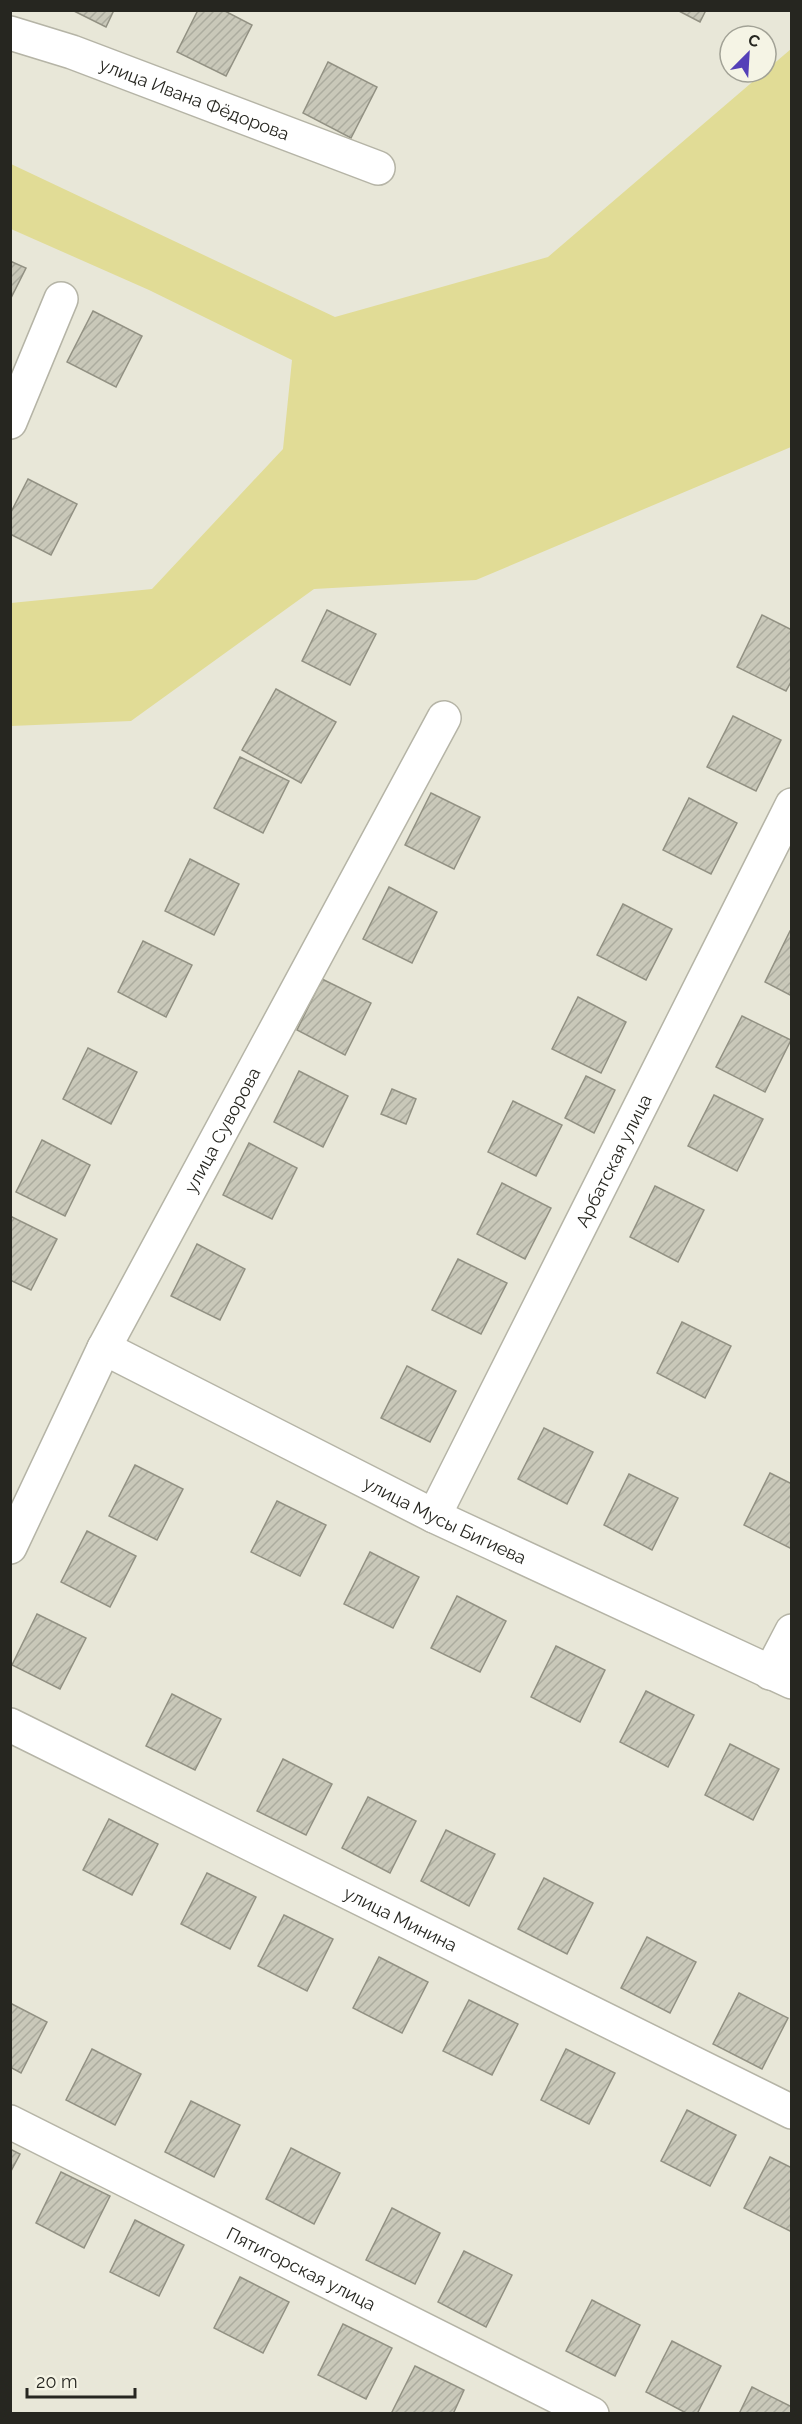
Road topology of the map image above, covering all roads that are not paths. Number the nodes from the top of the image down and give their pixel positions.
1 (10, 33) edge
2 (378, 168) dead end
3 (61, 298) dead end
4 (10, 422) edge
5 (444, 718) dead end
6 (792, 805) edge
7 (104, 1348) junction
8 (434, 1516) junction
9 (10, 1547) edge
10 (792, 1631) edge
11 (781, 1677) edge
12 (10, 1725) edge
13 (792, 2112) edge
14 (10, 2122) edge
15 (592, 2414) edge

1 - 2 street, улица Ивана Фёдорова
3 - 4 street
5 - 7 street, улица Суворова
6 - 8 street, Арбатская улица
7 - 8 street, улица Мусы Бигиева
7 - 9 street, улица Суворова
8 - 11 street, улица Мусы Бигиева
10 - 11 street
12 - 13 street, улица Минина
14 - 15 street, Пятигорская улица

